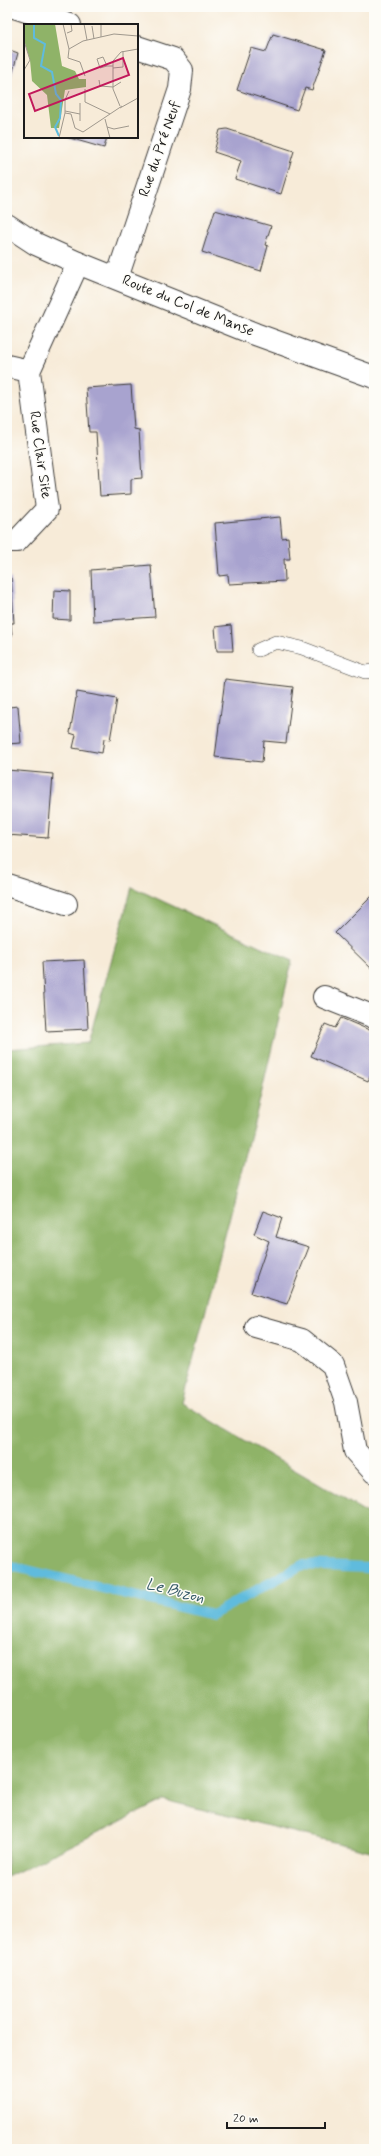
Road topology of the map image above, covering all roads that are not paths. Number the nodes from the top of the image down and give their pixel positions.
1 (14, 7) edge
2 (67, 24) edge
3 (138, 47) edge
4 (7, 225) edge
5 (78, 263) junction
6 (117, 278) junction
7 (7, 366) edge
8 (29, 371) junction
9 (374, 377) edge
10 (7, 541) edge
11 (258, 650) dead end
12 (374, 671) edge
13 (7, 885) edge
14 (66, 904) dead end
15 (324, 997) dead end
16 (374, 1017) edge
17 (256, 1327) dead end
18 (374, 1472) edge

1 - 2 street
3 - 6 street, Rue du Pré Neuf
4 - 5 street, Route du Col de Manse
5 - 6 street, Route du Col de Manse
5 - 8 street
6 - 9 street, Route du Col de Manse
7 - 8 street
8 - 10 street, Rue Clair Site
11 - 12 lane
13 - 14 street
15 - 16 street
17 - 18 street

